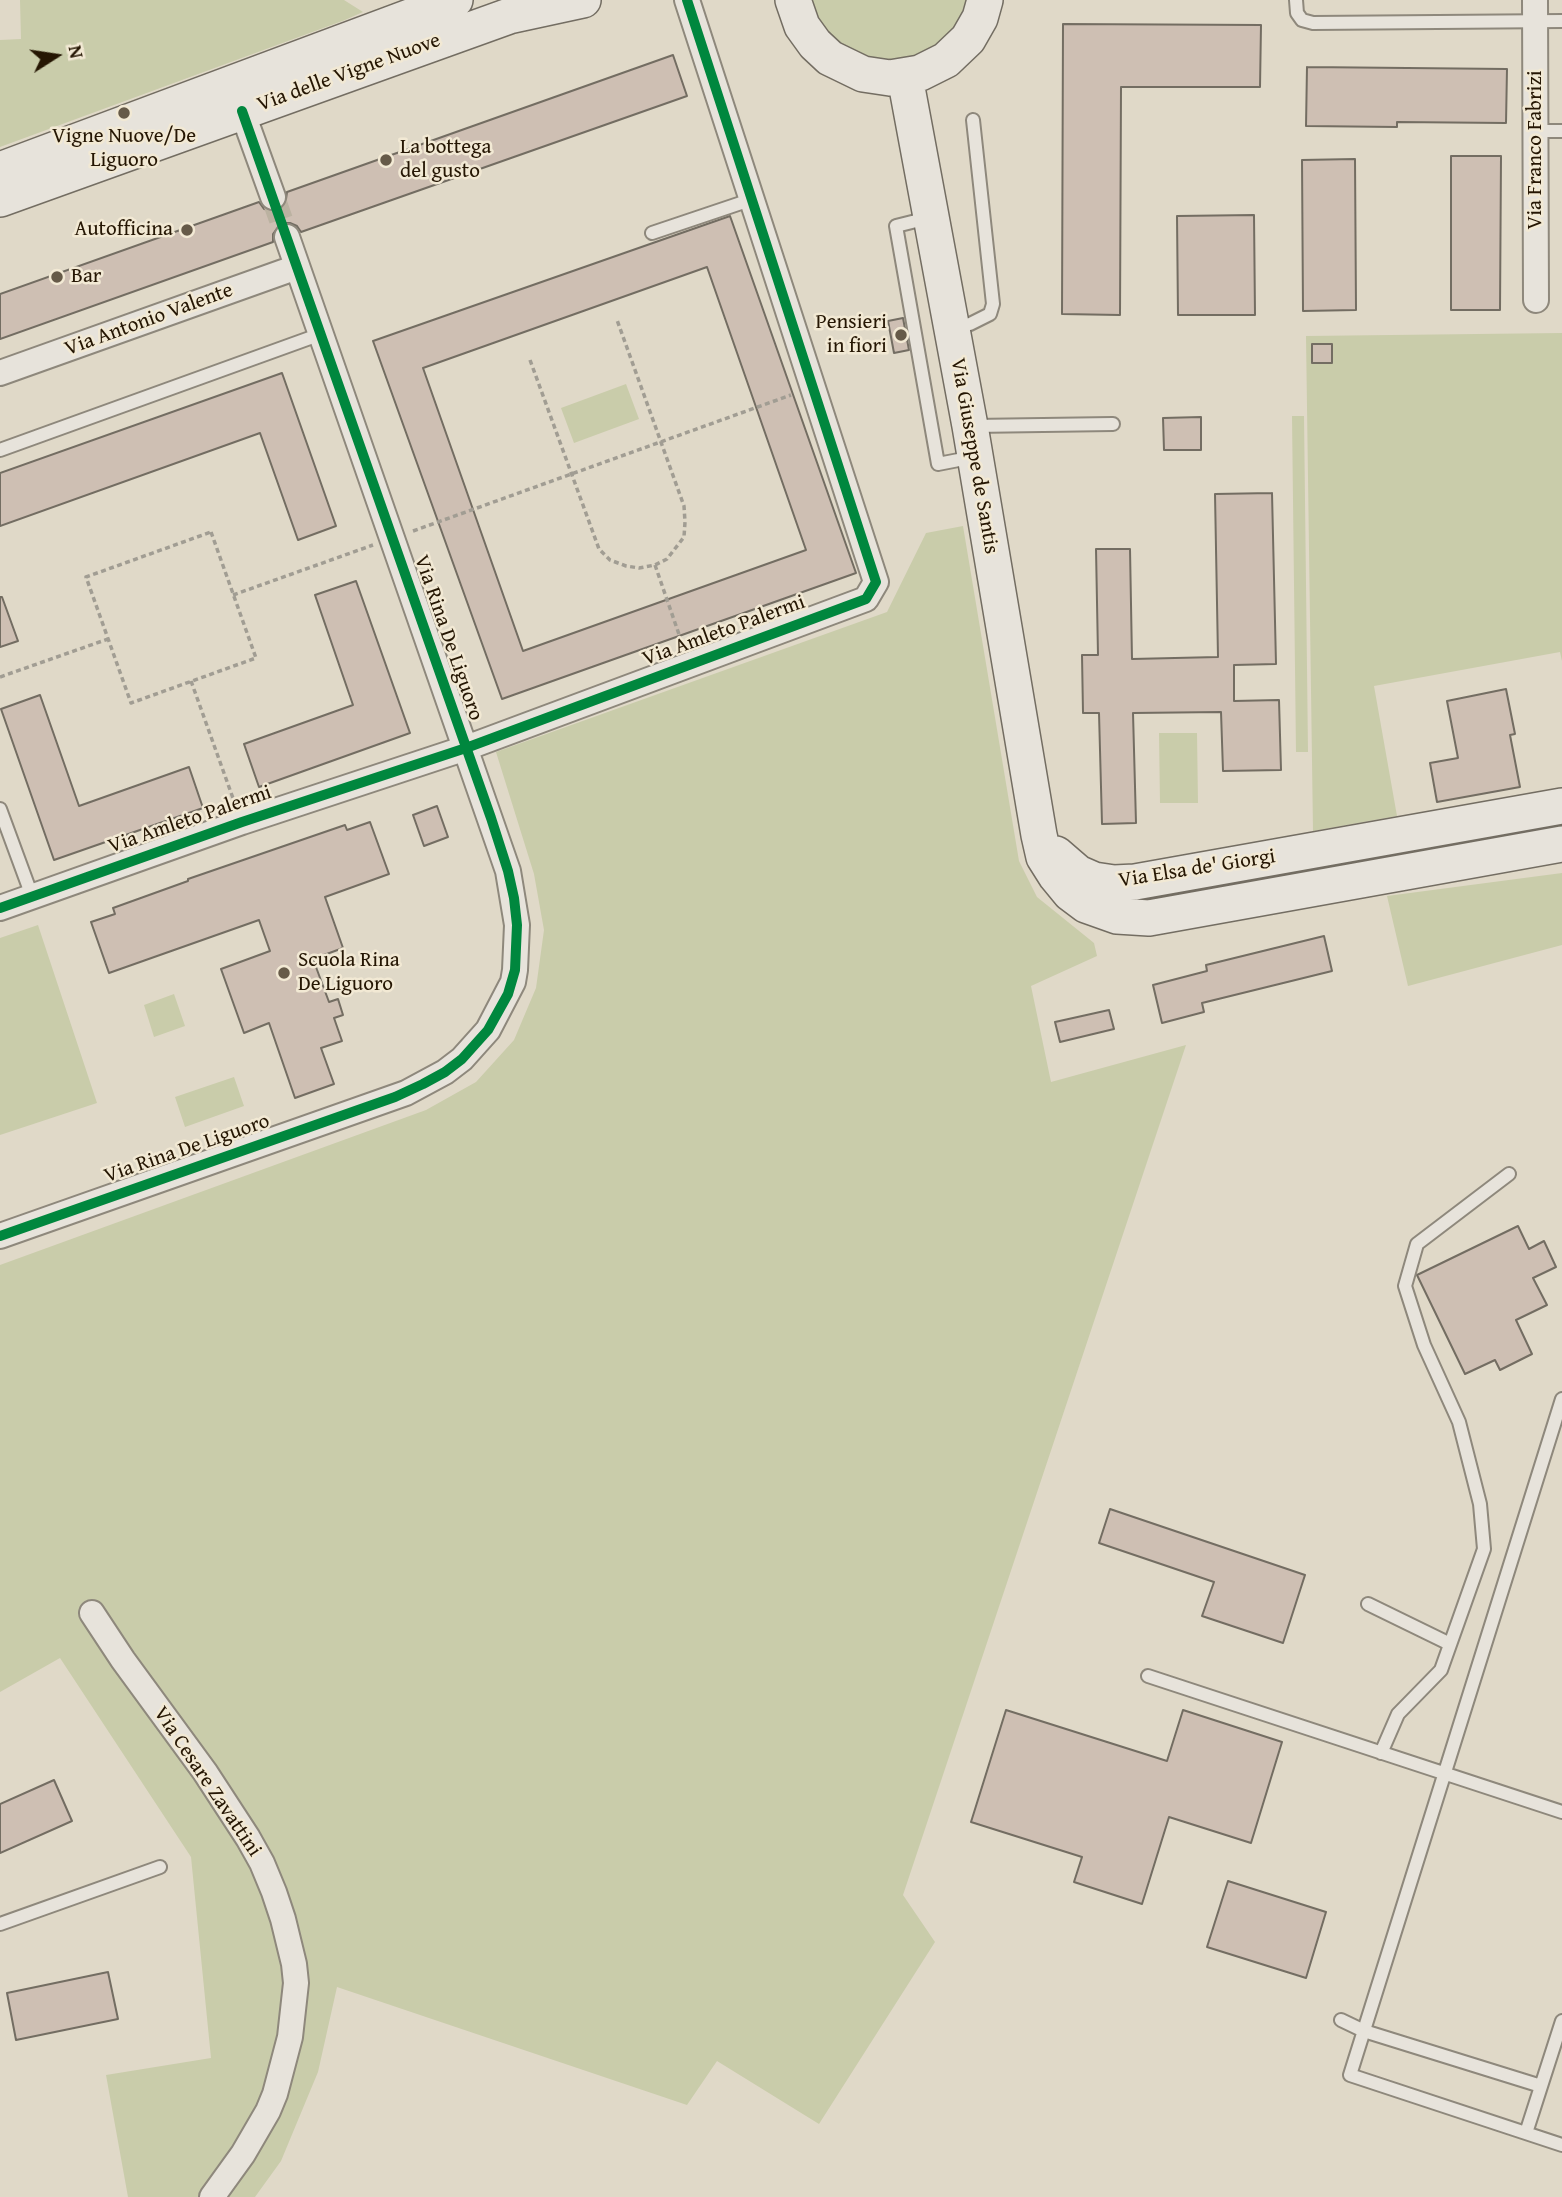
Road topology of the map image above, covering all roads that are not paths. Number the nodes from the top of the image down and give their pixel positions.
1 (455, 0) edge
2 (583, 0) edge
3 (687, 0) edge
4 (1296, 0) edge
5 (987, 6) edge
6 (793, 9) edge
7 (1535, 10) edge
8 (1562, 21) edge
9 (905, 77) junction
10 (242, 111) junction
11 (973, 120) dead end
12 (1536, 131) junction
13 (1562, 131) edge
14 (0, 170) edge
15 (273, 197) tunnel mouth
16 (0, 199) edge
17 (753, 199) junction
18 (931, 218) junction
19 (652, 233) dead end
20 (287, 237) tunnel mouth
21 (297, 267) junction
22 (1536, 300) dead end
23 (952, 328) junction
24 (321, 334) junction
25 (0, 373) edge
26 (1113, 424) dead end
27 (972, 441) junction
28 (0, 450) edge
29 (466, 748) junction
30 (1562, 806) edge
31 (0, 809) edge
32 (1039, 835) junction
33 (1562, 844) edge
34 (1562, 854) edge
35 (1500, 855) junction
36 (32, 896) junction
37 (0, 908) edge
38 (1509, 1174) dead end
39 (1, 1235) edge
40 (1562, 1399) edge
41 (1368, 1604) dead end
42 (92, 1613) dead end
43 (1450, 1644) junction
44 (1148, 1676) dead end
45 (1381, 1753) junction
46 (1444, 1774) junction
47 (1562, 1812) edge
48 (160, 1867) dead end
49 (0, 1924) edge
50 (1342, 2020) dead end
51 (1562, 2021) edge
52 (1364, 2031) junction
53 (1541, 2086) junction
54 (1526, 2133) junction
55 (1562, 2145) edge
56 (212, 2197) edge

1 - 14 main road, Via delle Vigne Nuove
2 - 10 main road, Via delle Vigne Nuove
3 - 17 street, Via Amleto Palermi
4 - 7 lane
5 - 9 main road
6 - 9 main road
7 - 8 lane
7 - 12 street, Via Franco Fabrizi
9 - 18 main road, Via Giuseppe de Santis
10 - 15 street
10 - 16 main road, Via delle Vigne Nuove
11 - 23 lane
12 - 13 lane
12 - 22 street, Via Franco Fabrizi
17 - 19 lane
17 - 29 street, Via Amleto Palermi
18 - 23 main road, Via Giuseppe de Santis
18 - 27 lane
20 - 21 street, Via Rina De Liguoro
21 - 24 street, Via Rina De Liguoro
21 - 25 street, Via Antonio Valente
23 - 27 main road, Via Giuseppe de Santis
24 - 28 lane
24 - 29 street, Via Rina De Liguoro
26 - 27 lane
27 - 32 main road, Via Giuseppe de Santis
29 - 36 street, Via Amleto Palermi
29 - 39 street, Via Rina De Liguoro
30 - 32 main road, Via Elsa de' Giorgi
31 - 36 lane
32 - 35 main road, Via Elsa de' Giorgi
33 - 35 main road, Via Elsa de' Giorgi
34 - 35 lane
36 - 37 street, Via Amleto Palermi
38 - 43 lane
40 - 46 lane
41 - 43 lane
42 - 56 street, Via Cesare Zavattini
43 - 45 lane
44 - 45 lane
45 - 46 lane
46 - 47 lane
46 - 52 lane
48 - 49 lane
50 - 52 lane
51 - 53 lane
52 - 53 lane
52 - 54 lane
53 - 54 lane
54 - 55 lane

